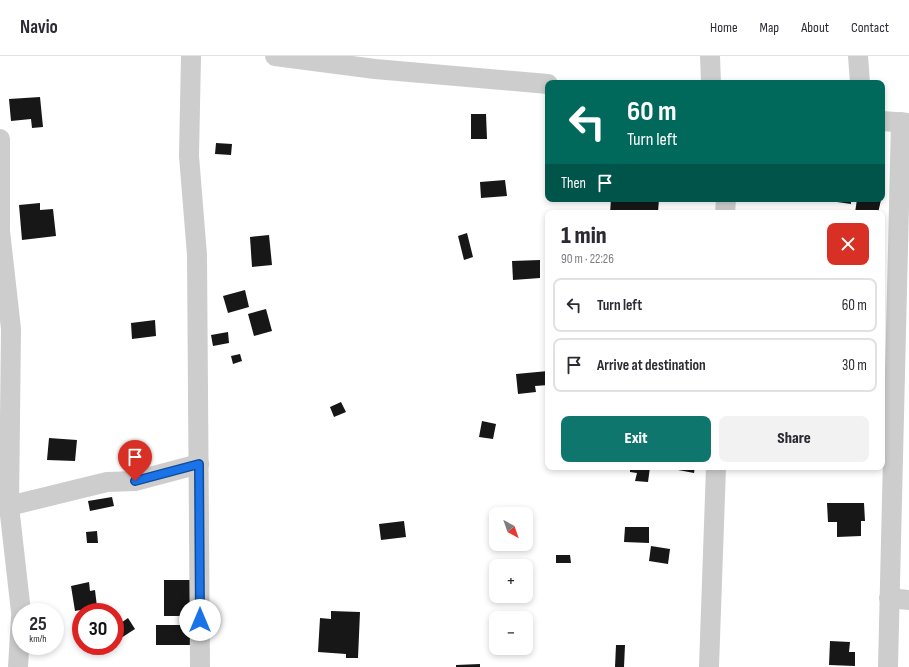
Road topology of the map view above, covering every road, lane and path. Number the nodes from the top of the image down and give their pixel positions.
1 (191, 56) edge
2 (275, 56) edge
3 (710, 56) edge
4 (858, 56) edge
5 (711, 80) edge
6 (860, 80) edge
7 (545, 84) edge
8 (897, 122) edge
9 (0, 139) edge
10 (199, 464) junction
11 (716, 470) edge
12 (9, 506) junction
13 (889, 598) junction
14 (909, 600) edge
15 (20, 603) edge
16 (19, 655) edge
17 (18, 667) edge
18 (200, 667) edge
19 (709, 667) edge
20 (888, 667) edge

1 - 10 street
2 - 7 street
3 - 5 street
4 - 6 street
8 - 13 street
9 - 12 street
10 - 12 street
10 - 18 street
11 - 19 street
12 - 15 street
13 - 14 street
13 - 20 street
16 - 17 street

